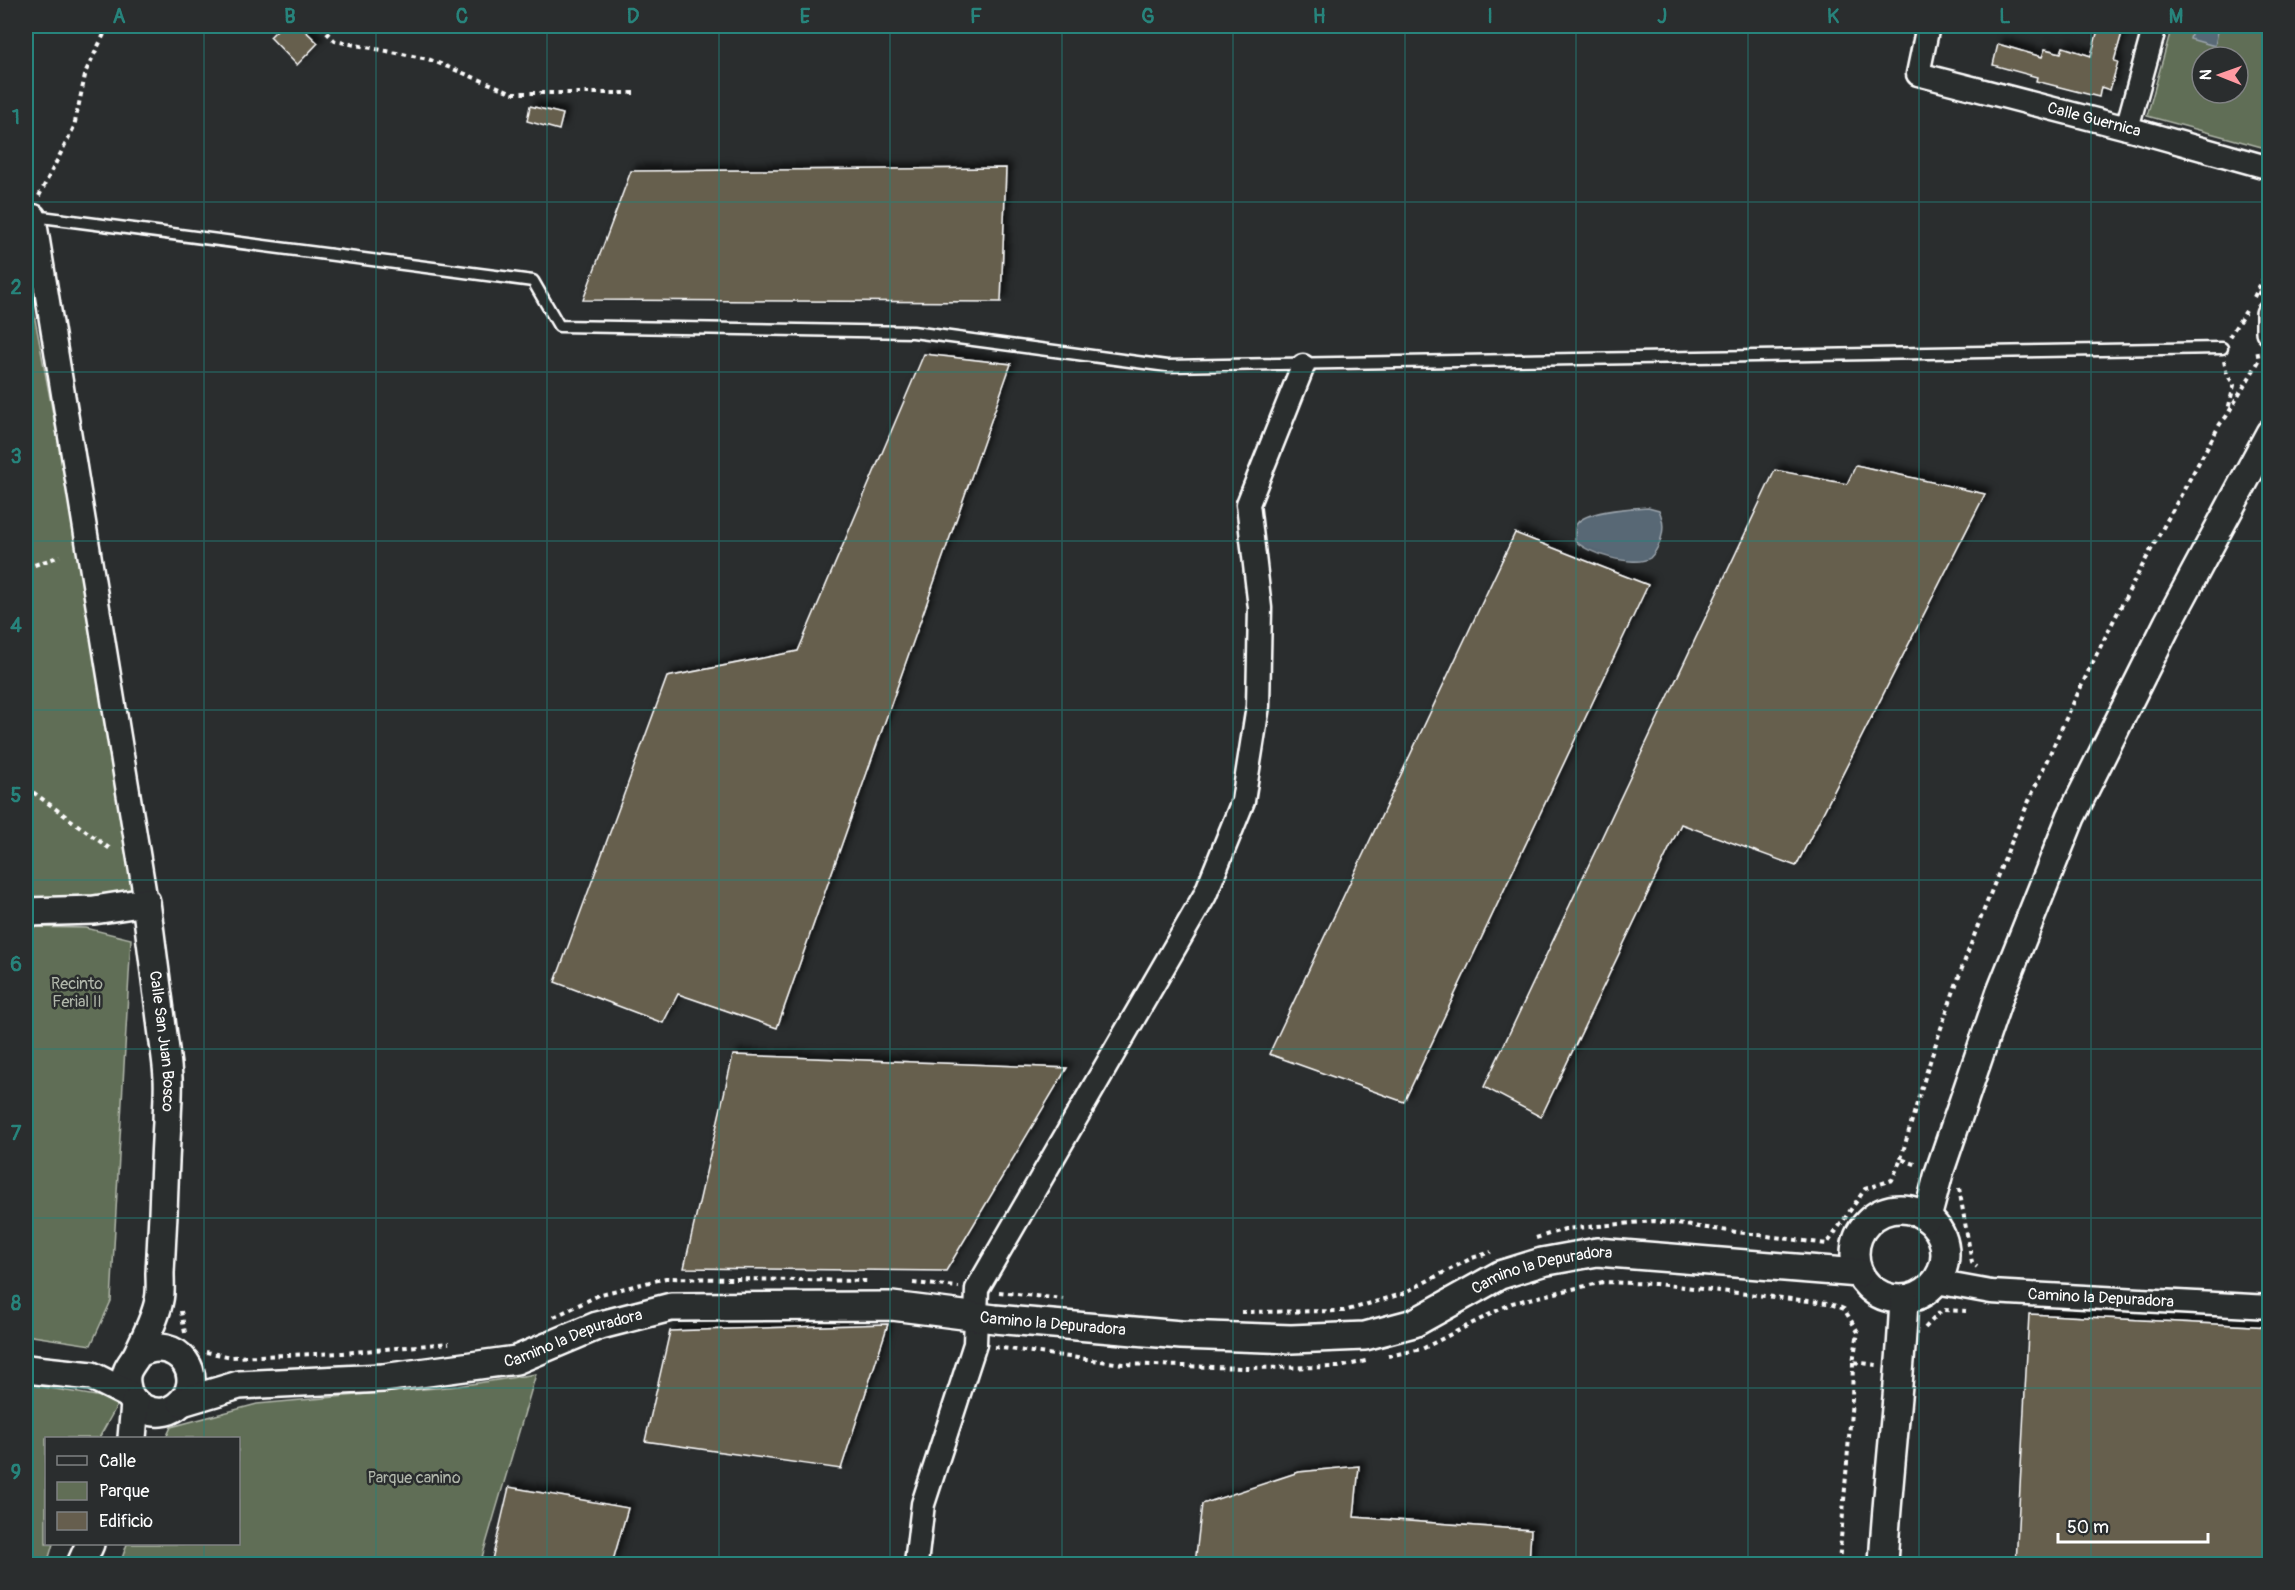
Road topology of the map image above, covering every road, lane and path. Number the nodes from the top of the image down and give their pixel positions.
1 (108, 26) edge
2 (320, 26) edge
3 (1928, 26) edge
4 (2155, 26) edge
5 (634, 93) dead end
6 (2127, 128) junction
7 (2270, 168) edge
8 (34, 216) junction
9 (2270, 271) edge
10 (2263, 307) edge
11 (2263, 338) edge
12 (2222, 348) joint
13 (1303, 366) junction
14 (2226, 417) junction
15 (2270, 433) edge
16 (60, 556) dead end
17 (26, 568) edge
18 (26, 787) edge
19 (113, 851) dead end
20 (146, 902) junction
21 (26, 912) edge
22 (1901, 1159) junction
23 (1939, 1173) junction
24 (1927, 1218) junction
25 (1811, 1241) dead end
26 (1859, 1273) junction
27 (1936, 1282) junction
28 (1982, 1291) junction
29 (1904, 1299) junction
30 (159, 1301) junction
31 (2270, 1307) edge
32 (977, 1316) junction
33 (1923, 1330) dead end
34 (975, 1344) junction
35 (134, 1358) junction
36 (182, 1358) junction
37 (1381, 1358) dead end
38 (1370, 1360) dead end
39 (1853, 1362) junction
40 (1901, 1367) junction
41 (26, 1369) edge
42 (92, 1376) junction
43 (239, 1385) junction
44 (131, 1398) junction
45 (173, 1407) junction
46 (132, 1437) edge
47 (143, 1437) edge
48 (90, 1545) edge
49 (81, 1564) edge
50 (916, 1564) edge
51 (1839, 1564) edge
52 (1883, 1564) edge

1 - 8 path
2 - 5 path
3 - 6 street, Calle Guernica
4 - 6 street
6 - 7 street, Calle Guernica
8 - 13 lane
8 - 20 street
9 - 10 path
10 - 11 street
11 - 14 path
12 - 13 lane
12 - 14 path
13 - 32 street
14 - 22 path
15 - 23 street
16 - 17 path
18 - 19 path
20 - 21 street
20 - 30 street, Calle San Juan Bosco
22 - 23 path
22 - 25 path
23 - 24 street
23 - 28 path
24 - 26 street
24 - 27 street
26 - 29 street
26 - 32 street, Camino la Depuradora
27 - 28 street, Camino la Depuradora
27 - 29 street
28 - 31 street, Camino la Depuradora
28 - 33 path
29 - 40 street
30 - 35 street, Calle San Juan Bosco
30 - 36 street, Calle San Juan Bosco
32 - 34 street
32 - 43 street, Camino la Depuradora
34 - 38 path
34 - 50 street
35 - 36 street
35 - 42 street
35 - 44 street
36 - 43 street, Camino la Depuradora
36 - 45 street
37 - 39 path
39 - 40 path
39 - 51 path
40 - 52 street
41 - 42 street
42 - 44 street
43 - 45 street, Camino la Depuradora
44 - 45 street
44 - 46 street
45 - 47 street
48 - 49 street

